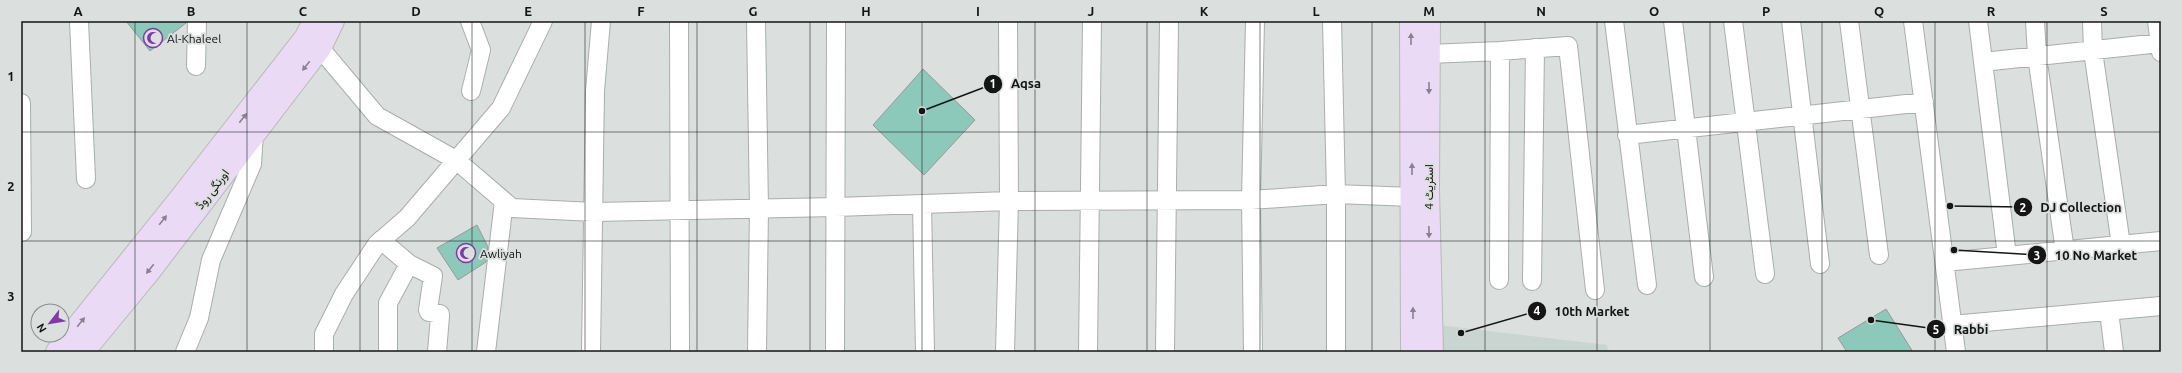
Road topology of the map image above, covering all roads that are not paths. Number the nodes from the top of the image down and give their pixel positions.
1 (79, 21) edge
2 (197, 21) edge
3 (314, 21) edge
4 (333, 21) edge
5 (470, 21) edge
6 (601, 21) edge
7 (679, 21) edge
8 (756, 21) edge
9 (836, 21) edge
10 (1008, 21) edge
11 (1092, 21) edge
12 (1169, 21) edge
13 (1255, 21) edge
14 (1332, 21) edge
15 (1411, 21) edge
16 (1429, 21) edge
17 (1614, 21) edge
18 (1673, 21) edge
19 (1733, 21) edge
20 (1791, 21) edge
21 (1849, 21) edge
22 (1914, 21) edge
23 (1978, 21) edge
24 (2035, 21) edge
25 (2092, 21) edge
26 (2157, 21) edge
27 (539, 22) edge
28 (2160, 47) edge
29 (320, 48) junction
30 (1535, 48) junction
31 (1500, 51) junction
32 (2093, 51) junction
33 (1429, 54) junction
34 (2037, 56) junction
35 (1983, 62) junction
36 (196, 66) dead end
37 (471, 91) dead end
38 (1924, 102) junction
39 (21, 103) edge
40 (1860, 109) junction
41 (1803, 115) junction
42 (1746, 120) junction
43 (1686, 128) junction
44 (254, 133) junction
45 (1627, 134) junction
46 (456, 160) junction
47 (86, 179) dead end
48 (1336, 194) junction
49 (1412, 197) junction
50 (1166, 200) junction
51 (1251, 200) junction
52 (504, 201) junction
53 (1009, 201) junction
54 (1090, 201) junction
55 (922, 204) junction
56 (836, 207) junction
57 (759, 209) junction
58 (679, 211) junction
59 (594, 212) junction
60 (22, 232) dead end
61 (381, 240) junction
62 (2161, 241) edge
63 (2121, 245) junction
64 (2065, 251) junction
65 (1879, 255) dead end
66 (2008, 256) junction
67 (1945, 262) junction
68 (409, 264) junction
69 (1820, 264) dead end
70 (1765, 274) dead end
71 (1704, 277) dead end
72 (1499, 280) dead end
73 (1532, 280) dead end
74 (1647, 285) dead end
75 (1595, 290) dead end
76 (2161, 306) edge
77 (2109, 310) junction
78 (1952, 325) junction
79 (57, 352) edge
80 (83, 352) edge
81 (185, 352) edge
82 (324, 352) edge
83 (388, 352) edge
84 (437, 352) edge
85 (486, 352) edge
86 (590, 352) edge
87 (680, 352) edge
88 (757, 352) edge
89 (835, 352) edge
90 (925, 352) edge
91 (1005, 352) edge
92 (1088, 352) edge
93 (1165, 352) edge
94 (1253, 352) edge
95 (1336, 352) edge
96 (1412, 352) edge
97 (1432, 352) edge
98 (1956, 352) edge
99 (2114, 352) edge

1 - 47 street
2 - 36 street
79 -> 3 main road
4 - 29 main road, اورنگی روڈ
5 - 37 street
6 - 59 street
7 - 58 street
8 - 57 street
9 - 56 street
10 - 53 street
11 - 54 street
12 - 50 street
13 - 51 street
14 - 48 street
49 -> 15 main road, اسٹریٹ 4
16 - 33 main road, اسٹریٹ 4
17 - 45 street
18 - 43 street
19 - 42 street
20 - 41 street
21 - 40 street
22 - 38 street
23 - 35 street
24 - 34 street
25 - 32 street
26 - 28 street
27 - 46 street
28 - 32 street
29 -> 44 main road, اورنگی روڈ
29 - 46 street
30 - 31 street
30 - 73 street
30 - 75 street
31 - 33 street
31 - 72 street
32 - 34 street
32 - 63 street
33 -> 97 main road, اسٹریٹ 4
34 - 35 street
34 - 64 street
35 - 66 street
38 - 40 street
38 - 67 street
39 - 60 street
40 - 41 street
40 - 65 street
41 - 42 street
41 - 69 street
42 - 43 street
42 - 70 street
43 - 45 street
43 - 71 street
44 -> 80 main road, اورنگی روڈ
44 - 81 street
45 - 74 street
46 - 52 street
46 - 61 street
48 - 49 street
48 - 51 street
48 - 95 street
96 -> 49 main road, اسٹریٹ 4
50 - 51 street
50 - 54 street
50 - 93 street
51 - 94 street
52 - 59 street
52 - 85 street
53 - 54 street
53 - 55 street
53 - 91 street
54 - 92 street
55 - 56 street
55 - 90 street
56 - 57 street
56 - 89 street
57 - 58 street
57 - 88 street
58 - 59 street
58 - 87 street
59 - 86 street
61 - 68 street
61 - 82 street
62 - 63 street
63 - 64 street
64 - 66 street
66 - 67 street
67 - 78 street
68 - 83 street
68 - 84 street
76 - 77 street
77 - 78 street
77 - 99 street
78 - 98 street

